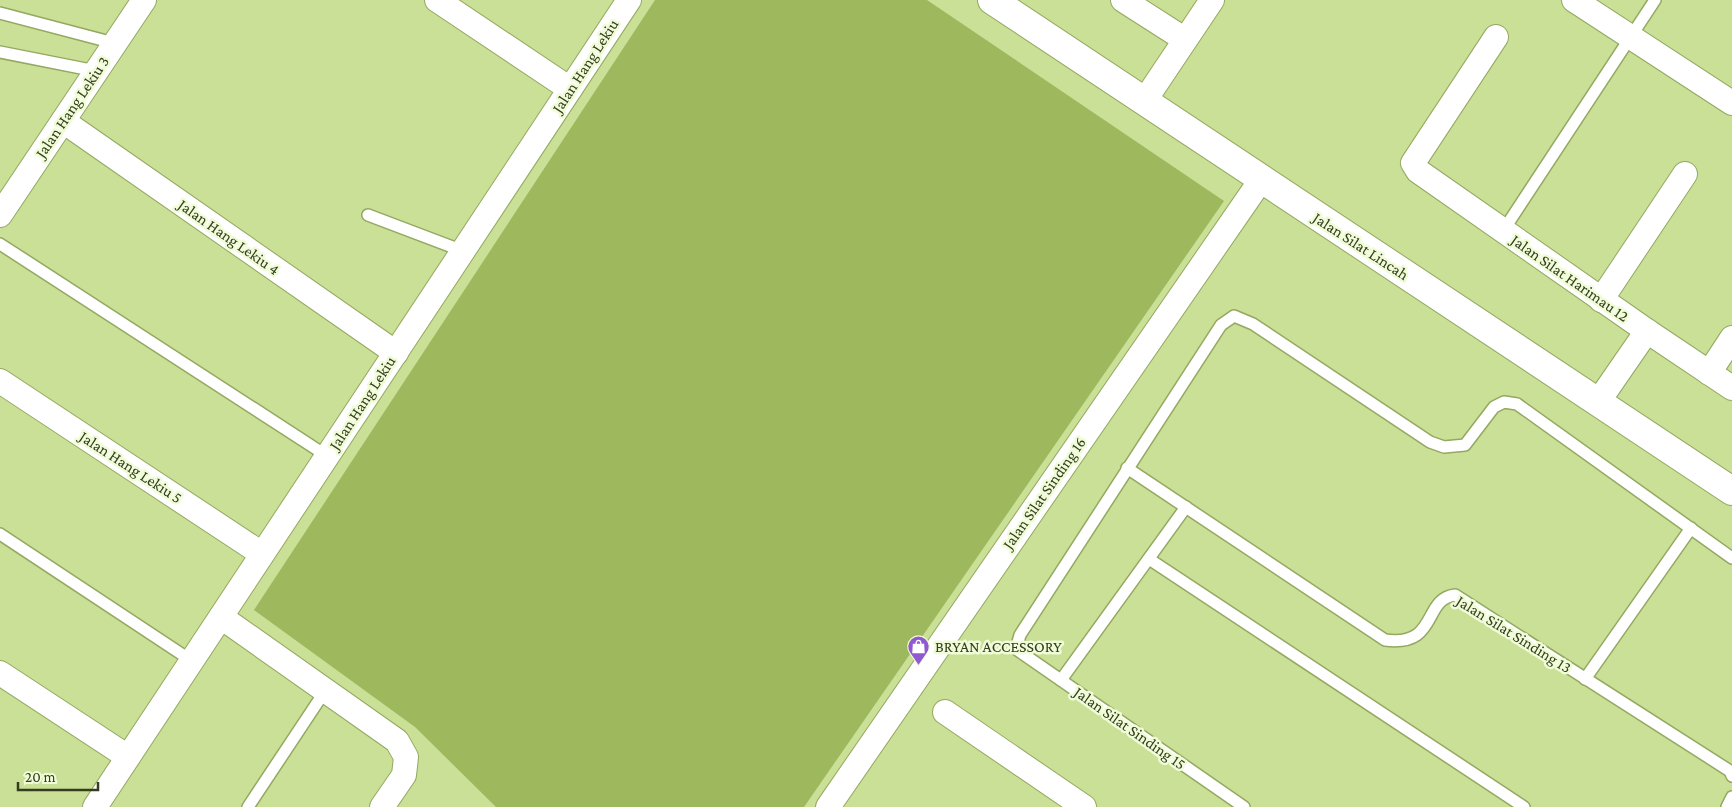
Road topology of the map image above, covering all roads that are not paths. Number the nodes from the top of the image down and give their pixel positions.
1 (144, 0) edge
2 (436, 0) edge
3 (629, 0) edge
4 (992, 0) edge
5 (1123, 0) edge
6 (1212, 0) edge
7 (1574, 0) edge
8 (1656, 0) edge
9 (0, 13) edge
10 (1496, 37) dead end
11 (1631, 37) junction
12 (1184, 39) junction
13 (114, 43) junction
14 (0, 52) edge
15 (96, 71) junction
16 (570, 89) junction
17 (1145, 100) junction
18 (1732, 103) edge
19 (63, 121) junction
20 (1685, 174) dead end
21 (1261, 180) junction
22 (0, 215) edge
23 (368, 215) dead end
24 (1503, 231) junction
25 (0, 244) edge
26 (463, 251) junction
27 (1601, 300) junction
28 (1647, 331) junction
29 (1732, 338) edge
30 (396, 353) junction
31 (1709, 373) junction
32 (0, 381) edge
33 (1732, 388) edge
34 (1598, 402) junction
35 (327, 456) junction
36 (1127, 468) junction
37 (1732, 491) edge
38 (1186, 507) junction
39 (1691, 528) junction
40 (0, 534) edge
41 (262, 554) junction
42 (1732, 558) edge
43 (1149, 559) junction
44 (221, 617) junction
45 (192, 661) junction
46 (0, 673) edge
47 (1586, 679) junction
48 (1061, 680) junction
49 (325, 691) junction
50 (944, 712) dead end
51 (128, 757) junction
52 (1732, 776) edge
53 (1732, 798) edge
54 (95, 807) edge
55 (248, 807) edge
56 (382, 807) edge
57 (828, 807) edge
58 (1084, 807) edge
59 (1244, 807) edge
60 (1524, 807) edge
61 (1727, 807) edge

1 - 13 street, Jalan Hang Lekiu 3
2 - 16 street
3 - 16 street, Jalan Hang Lekiu
4 - 17 street, Jalan Silat Lincah
5 - 12 street
6 - 12 street
7 - 11 street
8 - 11 lane
9 - 13 lane
10 - 24 street, Jalan Silat Harimau 12
11 - 18 street
11 - 24 lane
12 - 17 street
13 - 15 street, Jalan Hang Lekiu 3
14 - 15 lane
15 - 19 street, Jalan Hang Lekiu 3
16 - 26 street, Jalan Hang Lekiu
17 - 21 street, Jalan Silat Lincah
19 - 22 street, Jalan Hang Lekiu 3
19 - 30 street, Jalan Hang Lekiu 4
20 - 27 street
21 - 34 street, Jalan Silat Lincah
21 - 57 street, Jalan Silat Sinding 16
23 - 26 lane
24 - 27 street, Jalan Silat Harimau 12
25 - 35 lane
26 - 30 street, Jalan Hang Lekiu
27 - 28 street, Jalan Silat Harimau 12
28 - 31 street, Jalan Silat Harimau 12
28 - 34 street
29 - 31 street
30 - 35 street, Jalan Hang Lekiu
31 - 33 street, Jalan Silat Harimau 12
32 - 41 street, Jalan Hang Lekiu 5
34 - 37 street, Jalan Silat Lincah
35 - 41 street, Jalan Hang Lekiu
36 - 38 lane, Jalan Silat Sinding 13
36 - 39 lane
36 - 48 lane, Jalan Silat Sinding 15
38 - 43 lane
38 - 47 lane, Jalan Silat Sinding 13
39 - 42 lane
39 - 47 lane
40 - 45 lane
41 - 44 street, Jalan Hang Lekiu
43 - 48 lane
43 - 60 lane
44 - 45 street, Jalan Hang Lekiu
44 - 49 street
45 - 51 street, Jalan Hang Lekiu
46 - 51 street
47 - 52 lane, Jalan Silat Sinding 13
48 - 59 lane, Jalan Silat Sinding 15
49 - 55 lane
49 - 56 street
50 - 58 street
51 - 54 street, Jalan Hang Lekiu
53 - 61 lane

